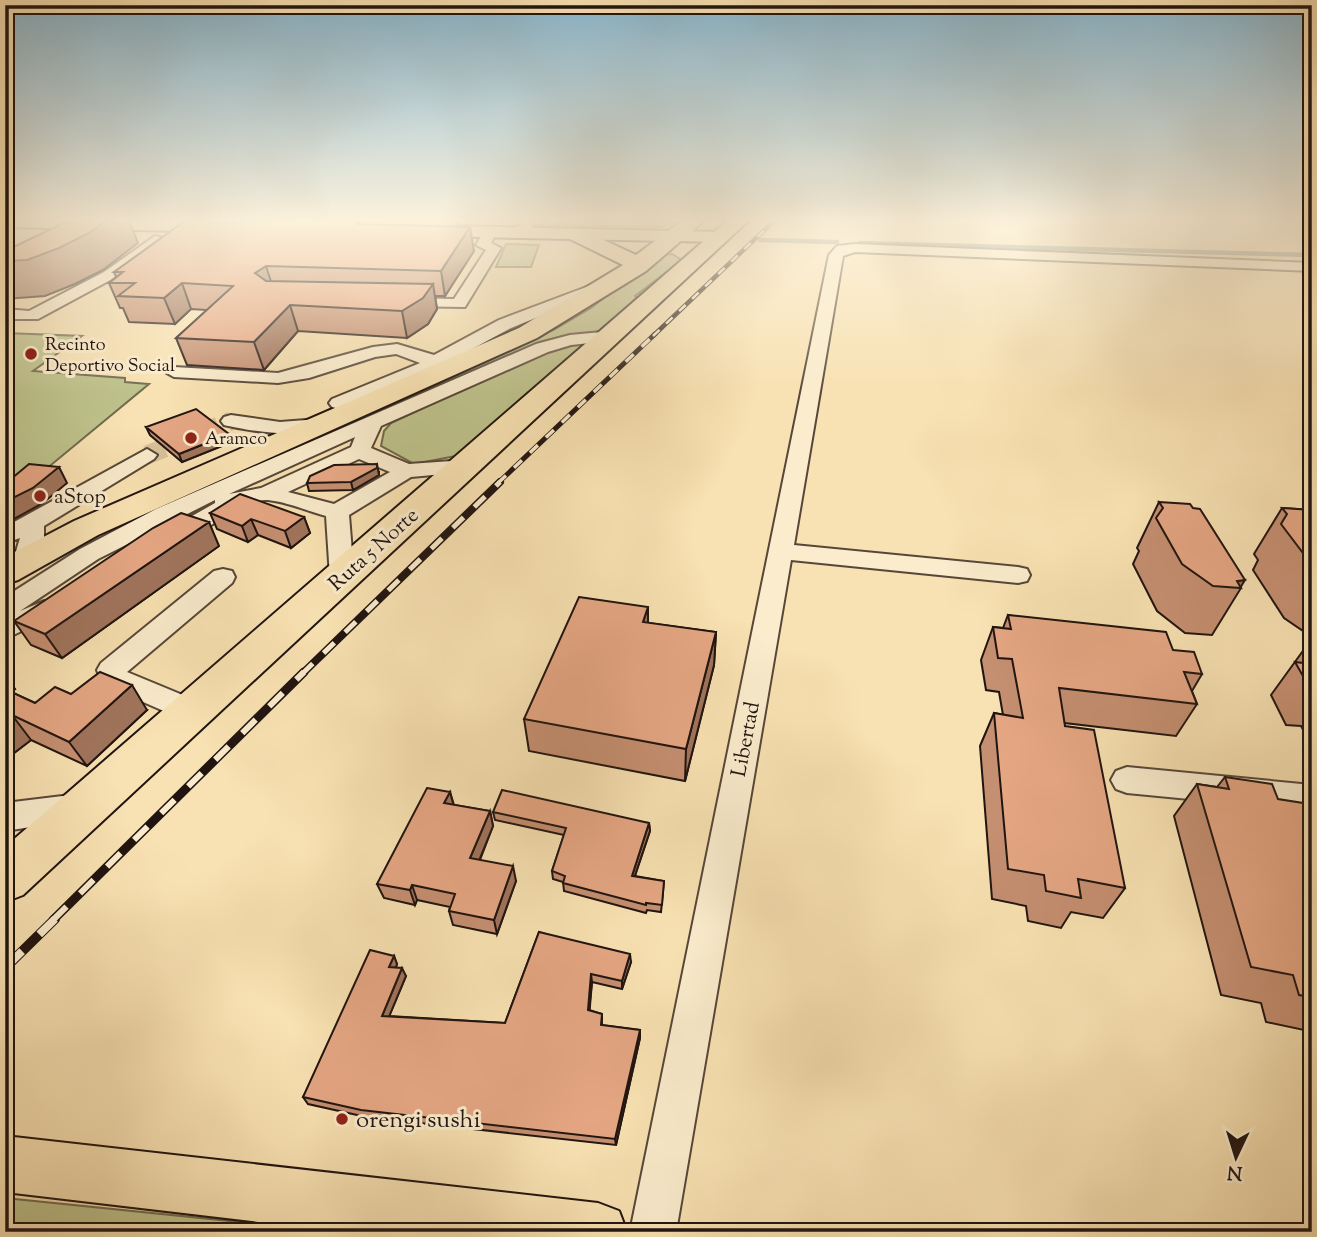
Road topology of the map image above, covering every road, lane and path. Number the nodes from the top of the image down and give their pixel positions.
1 (104, 278) edge
2 (475, 278) edge
3 (610, 278) edge
4 (617, 278) edge
5 (676, 278) edge
6 (832, 278) edge
7 (380, 302) edge
8 (5, 314) edge
9 (613, 336) junction
10 (433, 361) junction
11 (174, 372) dead end
12 (354, 409) junction
13 (231, 421) tunnel mouth
14 (359, 451) junction
15 (147, 455) tunnel mouth
16 (466, 466) junction
17 (406, 471) junction
18 (268, 493) junction
19 (240, 498) junction
20 (337, 512) junction
21 (164, 514) junction
22 (32, 523) junction
23 (5, 536) edge
24 (149, 551) edge
25 (780, 551) junction
26 (15, 567) edge
27 (1018, 575) dead end
28 (223, 577) dead end
29 (342, 577) junction
30 (60, 601) edge
31 (5, 609) edge
32 (5, 630) edge
33 (192, 711) junction
34 (1127, 780) dead end
35 (1278, 794) junction
36 (1312, 798) edge
37 (84, 808) junction
38 (5, 817) edge
39 (1293, 831) edge
40 (5, 878) edge
41 (5, 1164) edge
42 (580, 1231) edge
43 (653, 1232) edge

1 - 8 street
2 - 7 street
3 - 10 street
4 - 12 highway
5 - 9 highway, Ruta 5 Norte
6 - 25 street, Libertad
9 - 12 street
9 - 16 highway, Ruta 5 Norte
10 - 11 street
10 - 12 street
12 - 13 street
12 - 14 street
12 - 21 street
12 - 26 highway
14 - 17 street
14 - 18 street
15 - 22 street
16 - 17 street
16 - 29 highway, Ruta 5 Norte
17 - 20 street
18 - 19 street
18 - 20 street
19 - 21 street
19 - 24 street
20 - 29 street
21 - 31 street
22 - 23 street
22 - 26 street
25 - 27 street
25 - 43 street, Libertad
28 - 33 street
29 - 33 highway, Ruta 5 Norte
30 - 32 street
33 - 37 highway, Ruta 5 Norte
34 - 35 street
35 - 36 street
35 - 39 street
37 - 38 street
37 - 40 highway, Ruta 5 Norte
41 - 42 main road

